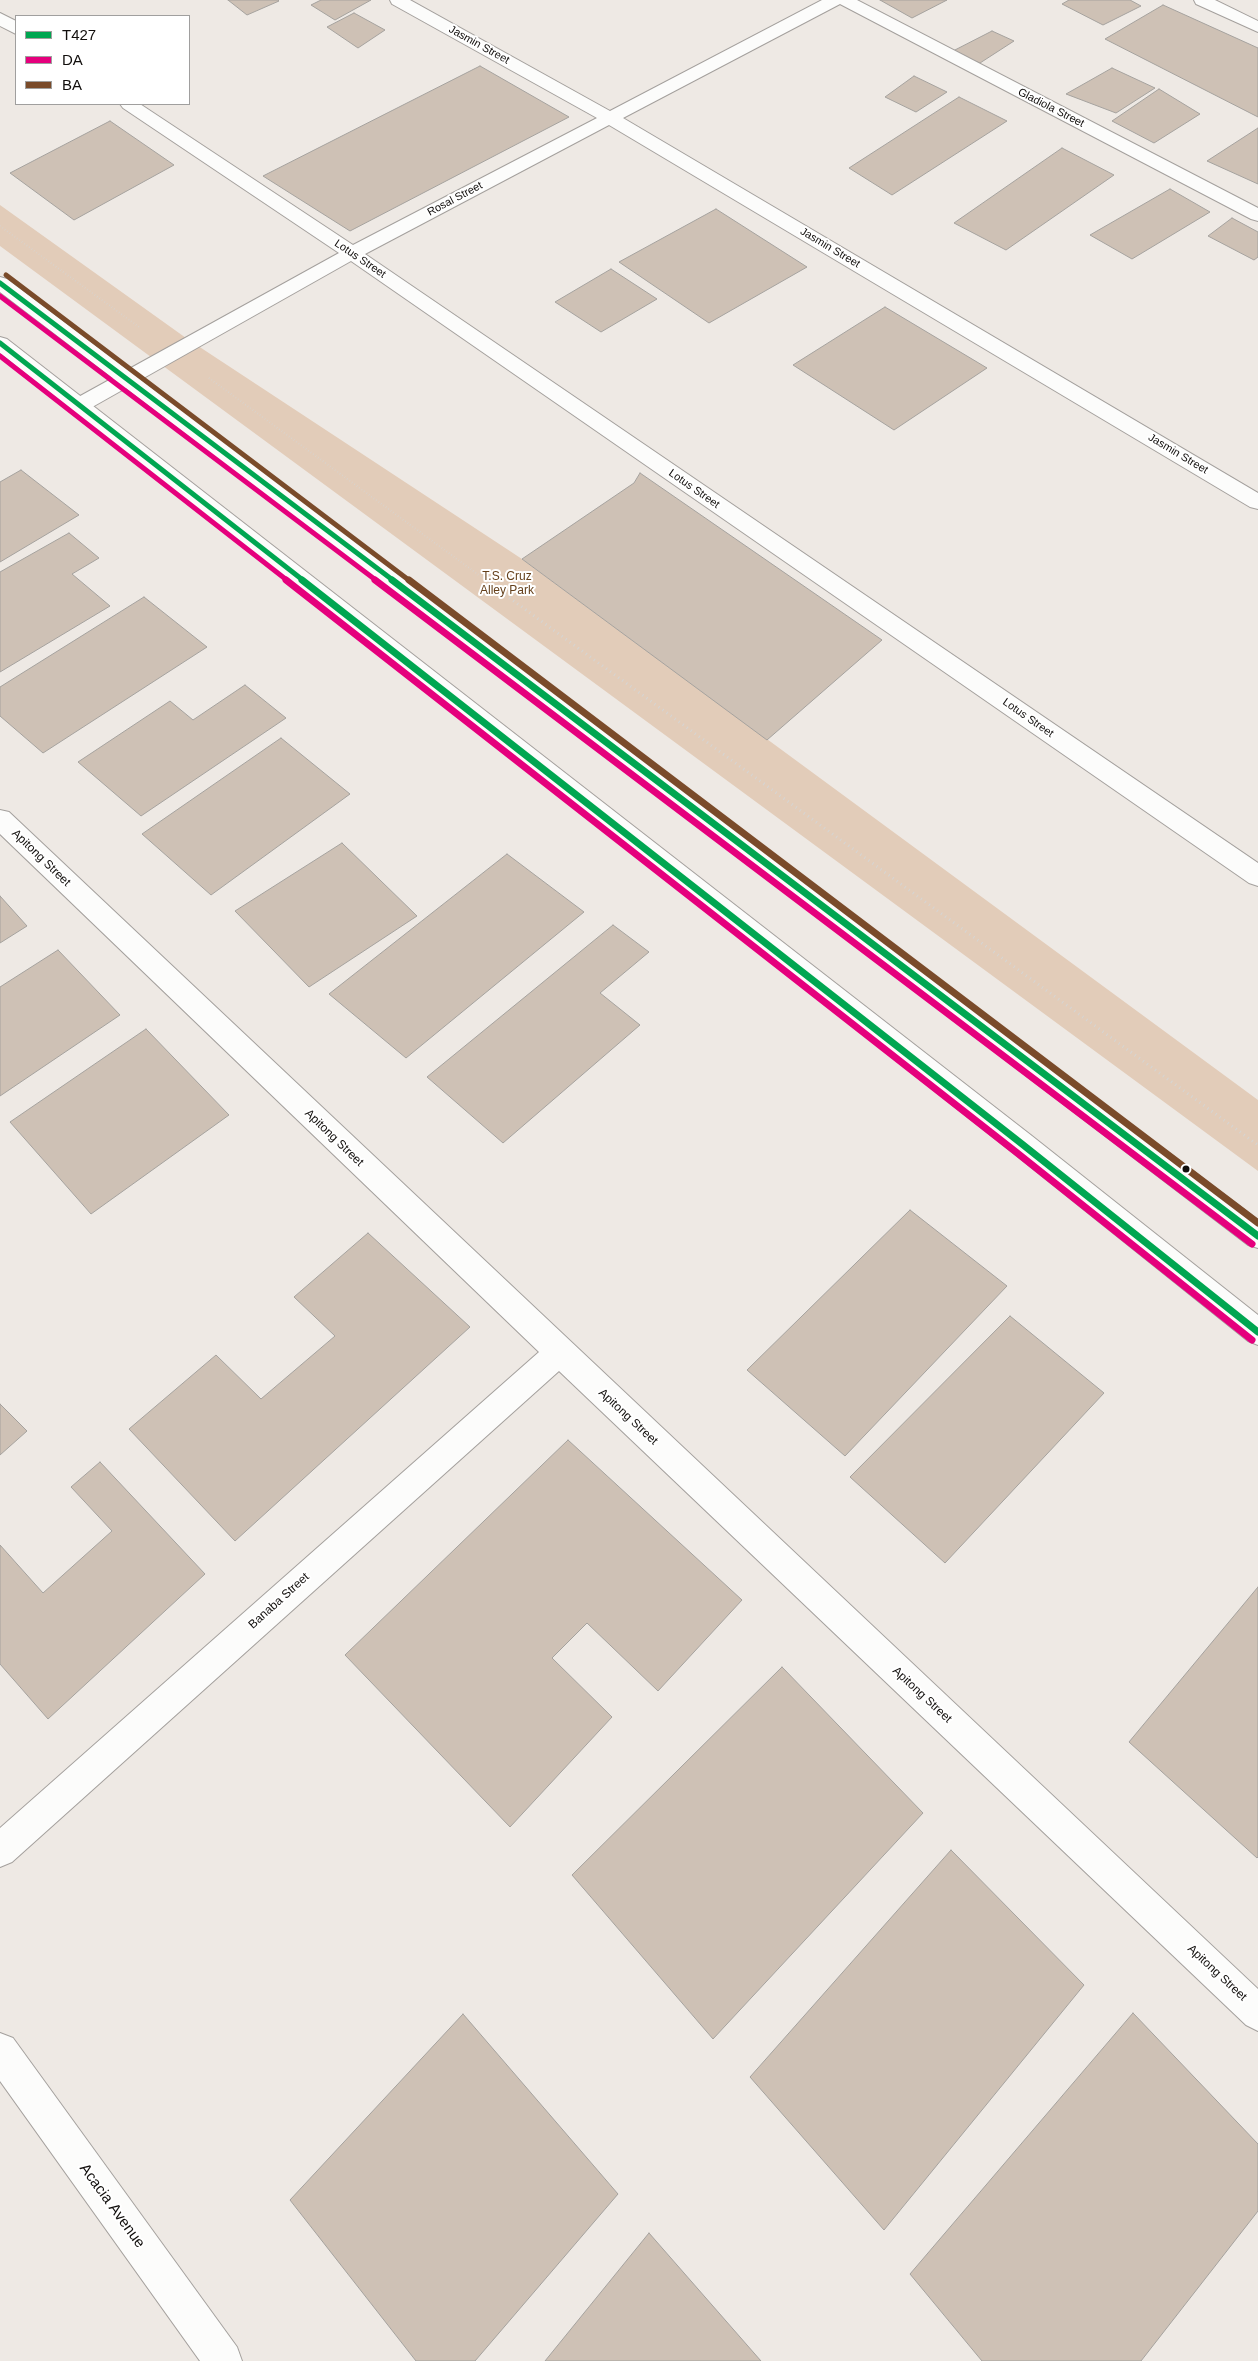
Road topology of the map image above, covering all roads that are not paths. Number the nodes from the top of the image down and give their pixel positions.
1 (398, 0) edge
2 (835, 0) edge
3 (844, 0) edge
4 (1202, 0) edge
5 (0, 18) edge
6 (1258, 27) edge
7 (15, 28) edge
8 (130, 105) edge
9 (610, 118) junction
10 (1258, 215) edge
11 (352, 253) junction
12 (0, 283) edge
13 (0, 343) edge
14 (126, 378) junction
15 (80, 405) junction
16 (1258, 502) edge
17 (0, 819) edge
18 (1258, 876) edge
19 (1258, 1236) edge
20 (1258, 1332) edge
21 (559, 1352) junction
22 (0, 1850) edge
23 (1258, 2013) edge
24 (0, 2051) edge
25 (223, 2361) edge

1 - 9 street, Jasmin Street
2 - 9 street, Rosal Street
3 - 10 street, Gladiola Street
4 - 6 street
5 - 7 street
8 - 11 street, Lotus Street
9 - 11 street, Rosal Street
9 - 16 street, Jasmin Street
11 - 14 street, Rosal Street
11 - 18 street, Lotus Street
12 - 14 street
13 - 15 street
14 - 15 street, Rosal Street
14 - 19 street
15 - 20 street
17 - 21 street, Apitong Street
21 - 22 street, Banaba Street
21 - 23 street, Apitong Street
24 - 25 street, Acacia Avenue

